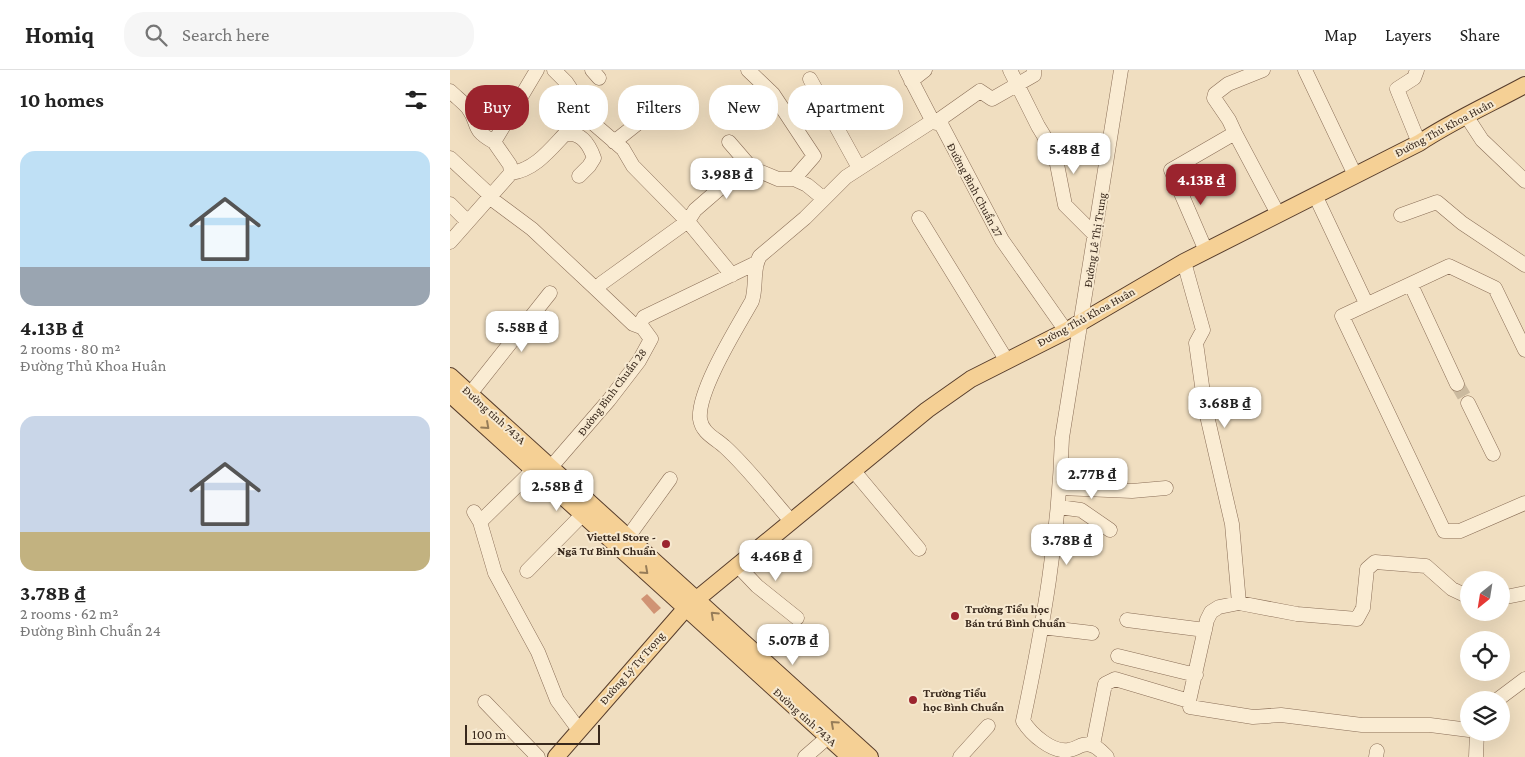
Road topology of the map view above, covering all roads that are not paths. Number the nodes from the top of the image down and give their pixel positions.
1 (537, 70) edge
2 (554, 70) edge
3 (749, 70) edge
4 (925, 70) edge
5 (1010, 70) edge
6 (1034, 70) edge
7 (1121, 70) edge
8 (1263, 70) edge
9 (1305, 70) edge
10 (1416, 70) edge
11 (908, 75) edge
12 (810, 79) dead end
13 (1525, 85) edge
14 (1016, 86) junction
15 (450, 91) edge
16 (1467, 117) junction
17 (935, 122) junction
18 (630, 130) edge
19 (1235, 133) junction
20 (494, 142) junction
21 (614, 142) junction
22 (729, 142) dead end
23 (1419, 143) junction
24 (450, 158) edge
25 (748, 164) junction
26 (859, 168) junction
27 (511, 173) junction
28 (1355, 175) junction
29 (579, 176) dead end
30 (794, 179) junction
31 (1525, 181) edge
32 (1315, 195) junction
33 (490, 196) junction
34 (824, 199) junction
35 (450, 204) edge
36 (1278, 214) junction
37 (1401, 215) dead end
38 (919, 218) dead end
39 (467, 221) junction
40 (688, 221) junction
41 (1095, 235) junction
42 (450, 242) edge
43 (1206, 251) junction
44 (1184, 262) junction
45 (756, 263) junction
46 (1525, 265) edge
47 (732, 275) junction
48 (1411, 285) junction
49 (596, 289) junction
50 (550, 293) dead end
51 (1366, 303) junction
52 (1082, 321) junction
53 (641, 327) junction
54 (1066, 331) junction
55 (1525, 350) edge
56 (1007, 361) junction
57 (450, 376) edge
58 (1457, 384) tunnel mouth
59 (450, 394) edge
60 (470, 394) junction
61 (1468, 403) tunnel mouth
62 (1494, 454) dead end
63 (550, 466) junction
64 (534, 469) junction
65 (853, 470) junction
66 (670, 479) dead end
67 (1060, 488) junction
68 (1166, 488) dead end
69 (1525, 503) edge
70 (1059, 507) junction
71 (583, 514) junction
72 (791, 521) junction
73 (1110, 530) dead end
74 (628, 537) junction
75 (919, 549) dead end
76 (737, 565) junction
77 (527, 571) dead end
78 (1525, 593) edge
79 (1460, 594) edge
80 (1510, 596) edge
81 (690, 603) junction
82 (1239, 603) junction
83 (797, 618) dead end
84 (1127, 620) dead end
85 (1041, 627) junction
86 (1205, 630) junction
87 (1092, 633) dead end
88 (1118, 656) dead end
89 (1196, 675) junction
90 (1525, 679) edge
91 (1509, 691) edge
92 (485, 702) dead end
93 (1189, 702) junction
94 (988, 726) dead end
95 (1460, 729) edge
96 (579, 730) junction
97 (828, 737) junction
98 (1477, 741) edge
99 (1093, 745) junction
100 (538, 757) edge
101 (556, 757) edge
102 (805, 757) edge
103 (850, 757) edge
104 (870, 757) edge
105 (960, 757) edge
106 (1107, 757) edge
107 (1476, 757) edge

1 - 20 street
2 - 21 street
3 - 30 street
4 - 11 street
5 - 14 street
6 - 14 street
7 - 41 street, Đường Lê Thị Trung
8 - 19 street
9 - 28 street
10 - 23 street
11 - 17 street, Đường Bình Chuẩn 27
12 - 26 street
13 - 16 main road, Đường Thủ Khoa Huân
14 - 17 street
14 - 41 street
15 - 20 street
16 - 23 main road, Đường Thủ Khoa Huân
16 - 31 street
17 - 26 street
17 - 54 street, Đường Bình Chuẩn 27
18 - 21 street
19 - 36 street
19 - 43 street
20 - 27 street
21 - 40 street
22 - 25 street
23 - 28 main road, Đường Thủ Khoa Huân
24 - 33 street
25 - 30 street
25 - 40 street
26 - 34 street
27 - 29 street
27 - 33 street
28 - 32 main road, Đường Thủ Khoa Huân
30 - 34 street
32 - 36 main road, Đường Thủ Khoa Huân
32 - 51 street
33 - 39 street
33 - 49 street
34 - 45 street
35 - 39 street
36 - 43 main road, Đường Thủ Khoa Huân
37 - 46 street
38 - 56 street
39 - 42 street
40 - 47 street
40 - 49 street
41 - 52 street, Đường Lê Thị Trung
43 - 44 main road, Đường Thủ Khoa Huân
44 - 52 main road, Đường Thủ Khoa Huân
44 - 82 street
45 - 47 street, Đường Bình Chuẩn 28
45 - 72 street
47 - 53 street, Đường Bình Chuẩn 28
48 - 51 street
48 - 55 street
48 - 58 street
49 - 53 street
50 - 60 street
51 - 69 street
52 - 54 main road, Đường Thủ Khoa Huân
52 - 67 street, Đường Lê Thị Trung
53 - 63 street, Đường Bình Chuẩn 28
54 - 56 main road, Đường Thủ Khoa Huân
56 - 65 main road, Đường Thủ Khoa Huân
57 - 60 main road, Đường tỉnh 743A
59 -> 64 main road, Đường tỉnh 743A
60 - 63 main road, Đường tỉnh 743A
61 - 62 street
63 - 74 main road, Đường tỉnh 743A
64 - 71 main road, Đường tỉnh 743A
64 - 96 street
65 - 72 main road, Đường Thủ Khoa Huân
65 - 75 street
66 - 74 street
67 - 68 street
67 - 70 street, Đường Lê Thị Trung
70 - 73 street
70 - 85 street, Đường Lê Thị Trung
71 - 77 street
71 -> 81 main road, Đường tỉnh 743A
72 - 76 main road, Đường Thủ Khoa Huân
74 - 81 main road, Đường tỉnh 743A
76 - 81 main road, Đường Thủ Khoa Huân
76 - 83 street
78 - 80 street
79 - 82 street
81 - 96 main road, Đường Lý Tự Trọng
81 - 97 main road, Đường tỉnh 743A
104 -> 81 main road, Đường tỉnh 743A
82 - 86 street
84 - 86 street
85 - 87 street
85 - 99 street, Đường Lê Thị Trung
86 - 89 street
88 - 89 street
89 - 93 street
90 - 91 street
92 - 100 street
93 - 95 street
93 - 99 street
94 - 105 street
96 - 101 main road, Đường Lý Tự Trọng
97 - 102 street
97 - 103 main road, Đường tỉnh 743A
98 - 107 street
99 - 106 street

